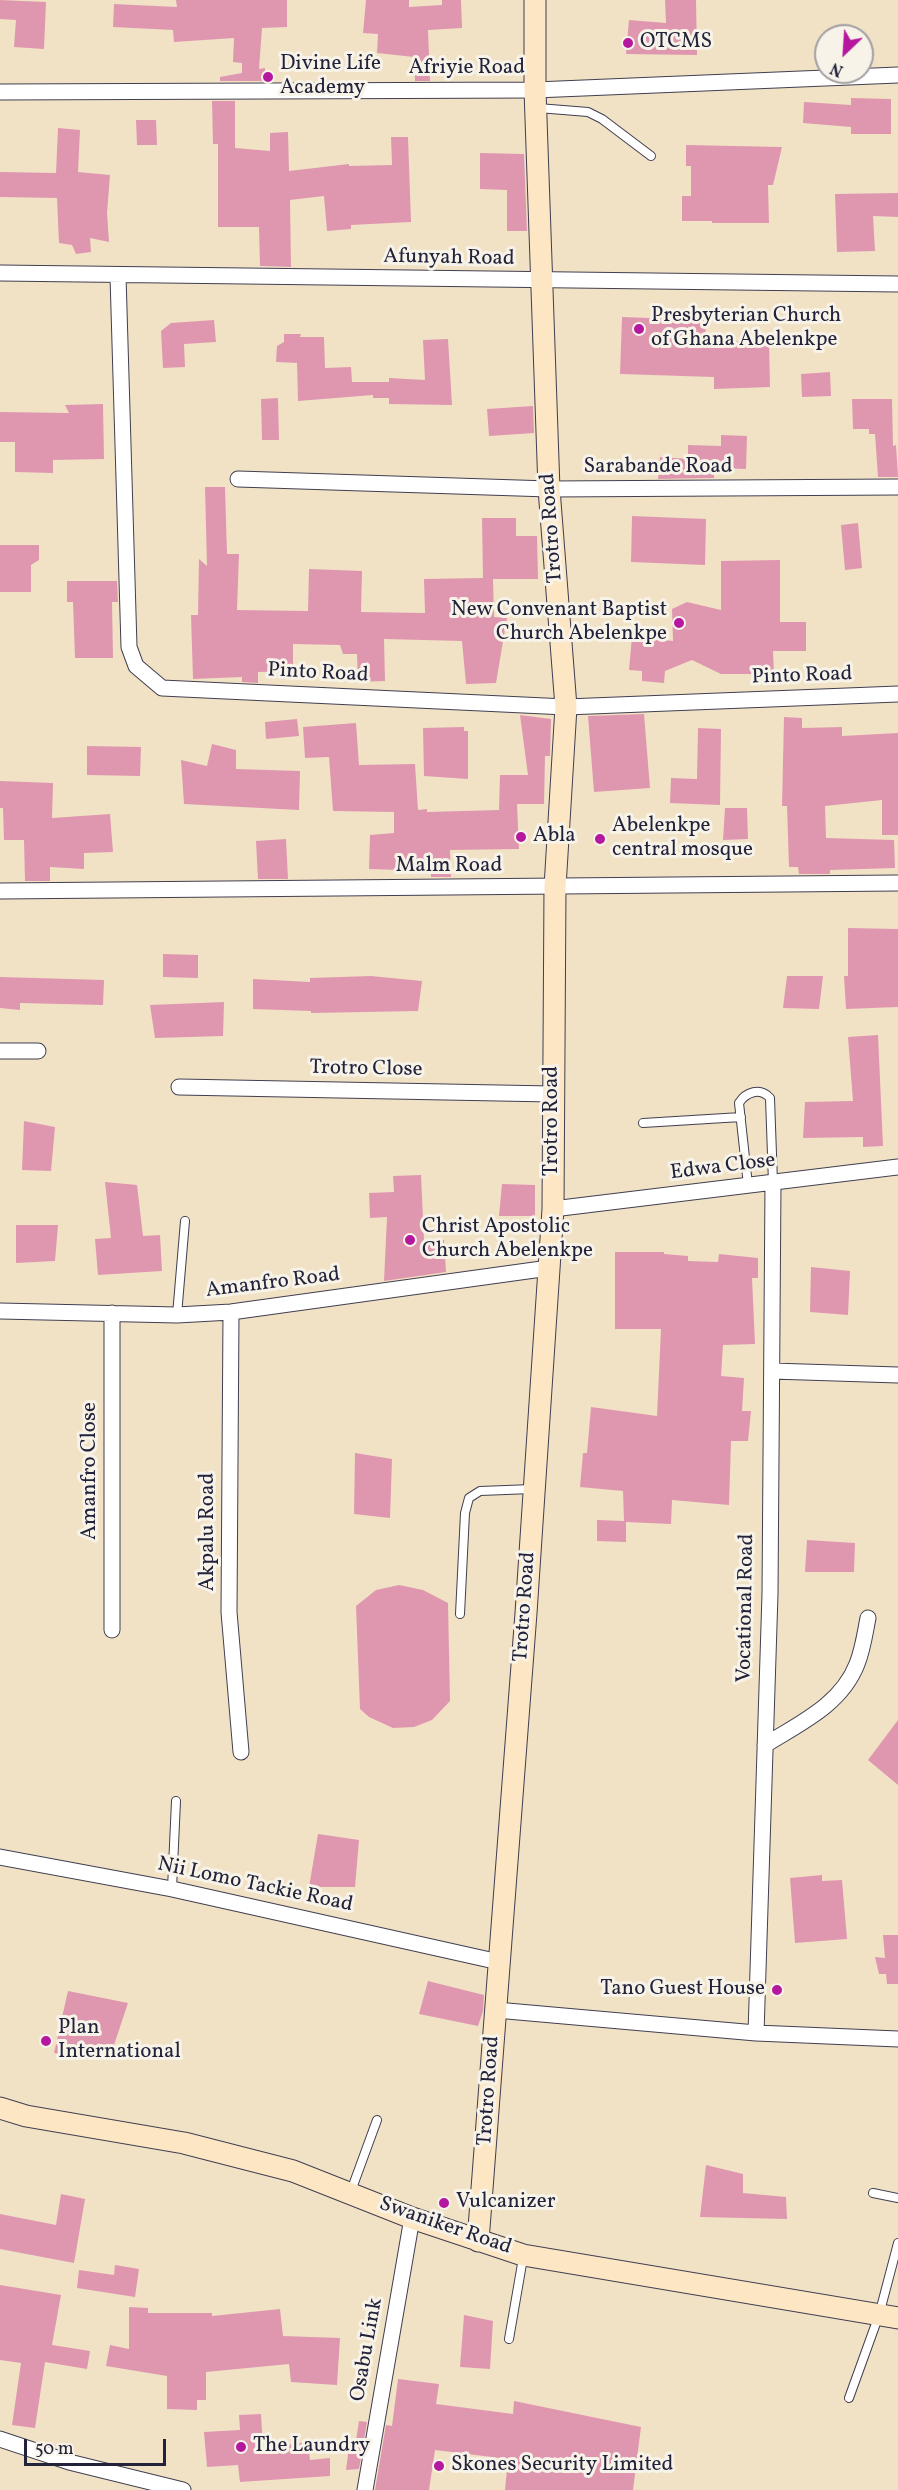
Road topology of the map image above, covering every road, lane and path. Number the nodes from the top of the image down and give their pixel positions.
1 (535, 0) edge
2 (898, 75) edge
3 (0, 92) edge
4 (536, 99) junction
5 (651, 156) dead end
6 (0, 273) edge
7 (118, 276) junction
8 (542, 280) junction
9 (898, 284) edge
10 (238, 479) dead end
11 (898, 487) edge
12 (549, 489) junction
13 (898, 694) edge
14 (566, 707) junction
15 (898, 883) edge
16 (555, 887) junction
17 (0, 891) edge
18 (0, 1051) edge
19 (38, 1051) dead end
20 (178, 1087) dead end
21 (552, 1094) junction
22 (741, 1118) junction
23 (643, 1123) dead end
24 (898, 1167) edge
25 (773, 1184) junction
26 (748, 1187) junction
27 (553, 1209) junction
28 (185, 1221) dead end
29 (549, 1268) junction
30 (0, 1311) edge
31 (231, 1312) junction
32 (112, 1313) junction
33 (177, 1315) junction
34 (772, 1371) junction
35 (898, 1375) edge
36 (534, 1489) junction
37 (460, 1614) dead end
38 (868, 1618) dead end
39 (112, 1630) dead end
40 (765, 1745) junction
41 (241, 1752) dead end
42 (176, 1801) dead end
43 (0, 1857) edge
44 (172, 1889) junction
45 (499, 1962) junction
46 (496, 2010) junction
47 (756, 2033) junction
48 (898, 2039) edge
49 (0, 2108) edge
50 (377, 2120) dead end
51 (351, 2193) junction
52 (873, 2193) dead end
53 (898, 2198) edge
54 (412, 2218) junction
55 (478, 2241) junction
56 (898, 2243) edge
57 (524, 2255) junction
58 (889, 2316) edge
59 (509, 2339) dead end
60 (849, 2397) dead end
61 (0, 2439) edge
62 (183, 2490) edge
63 (364, 2490) edge

1 - 4 street, Trotro Road
2 - 4 street, Afriyie Road
3 - 4 street, Afriyie Road
4 - 5 lane
4 - 8 street, Trotro Road
6 - 7 street, Afunyah Road
7 - 8 street, Afunyah Road
7 - 14 street, Pinto Road
8 - 9 street, Afunyah Road
8 - 12 street, Trotro Road
10 - 12 street, Sarabande Road
11 - 12 street, Sarabande Road
12 - 14 street, Trotro Road
13 - 14 street, Pinto Road
14 - 16 street, Trotro Road
15 - 16 street, Malm Road
16 - 17 street, Malm Road
16 - 21 street, Trotro Road
18 - 19 street
20 - 21 street, Trotro Close
21 - 27 street, Trotro Road
22 - 23 lane
22 - 25 lane
22 - 26 lane
24 - 25 street, Edwa Close
25 - 26 street, Edwa Close
25 - 34 street, Vocational Road
26 - 27 street, Edwa Close
27 - 29 street, Trotro Road
28 - 33 lane
29 - 31 street, Amanfro Road
29 - 36 street, Trotro Road
30 - 32 street, Amanfro Road
31 - 33 street, Amanfro Road
31 - 41 street, Akpalu Road
32 - 33 street, Amanfro Road
32 - 39 street, Amanfro Close
34 - 35 street
34 - 40 street, Vocational Road
36 - 37 lane
36 - 45 street, Trotro Road
38 - 40 street
40 - 47 street, Vocational Road
42 - 44 lane
43 - 44 street, Nii Lomo Tackie Road
44 - 45 street, Nii Lomo Tackie Road
45 - 46 street, Trotro Road
46 - 47 street
46 - 55 street, Trotro Road
47 - 48 street
49 - 51 street, Swaniker Road
50 - 51 lane
51 - 54 street, Swaniker Road
52 - 53 lane
54 - 55 street, Swaniker Road
54 - 63 street, Osabu Link
55 - 57 street, Swaniker Road
56 - 58 lane
57 - 58 street, Swaniker Road
57 - 59 lane
58 - 60 lane
61 - 62 street

